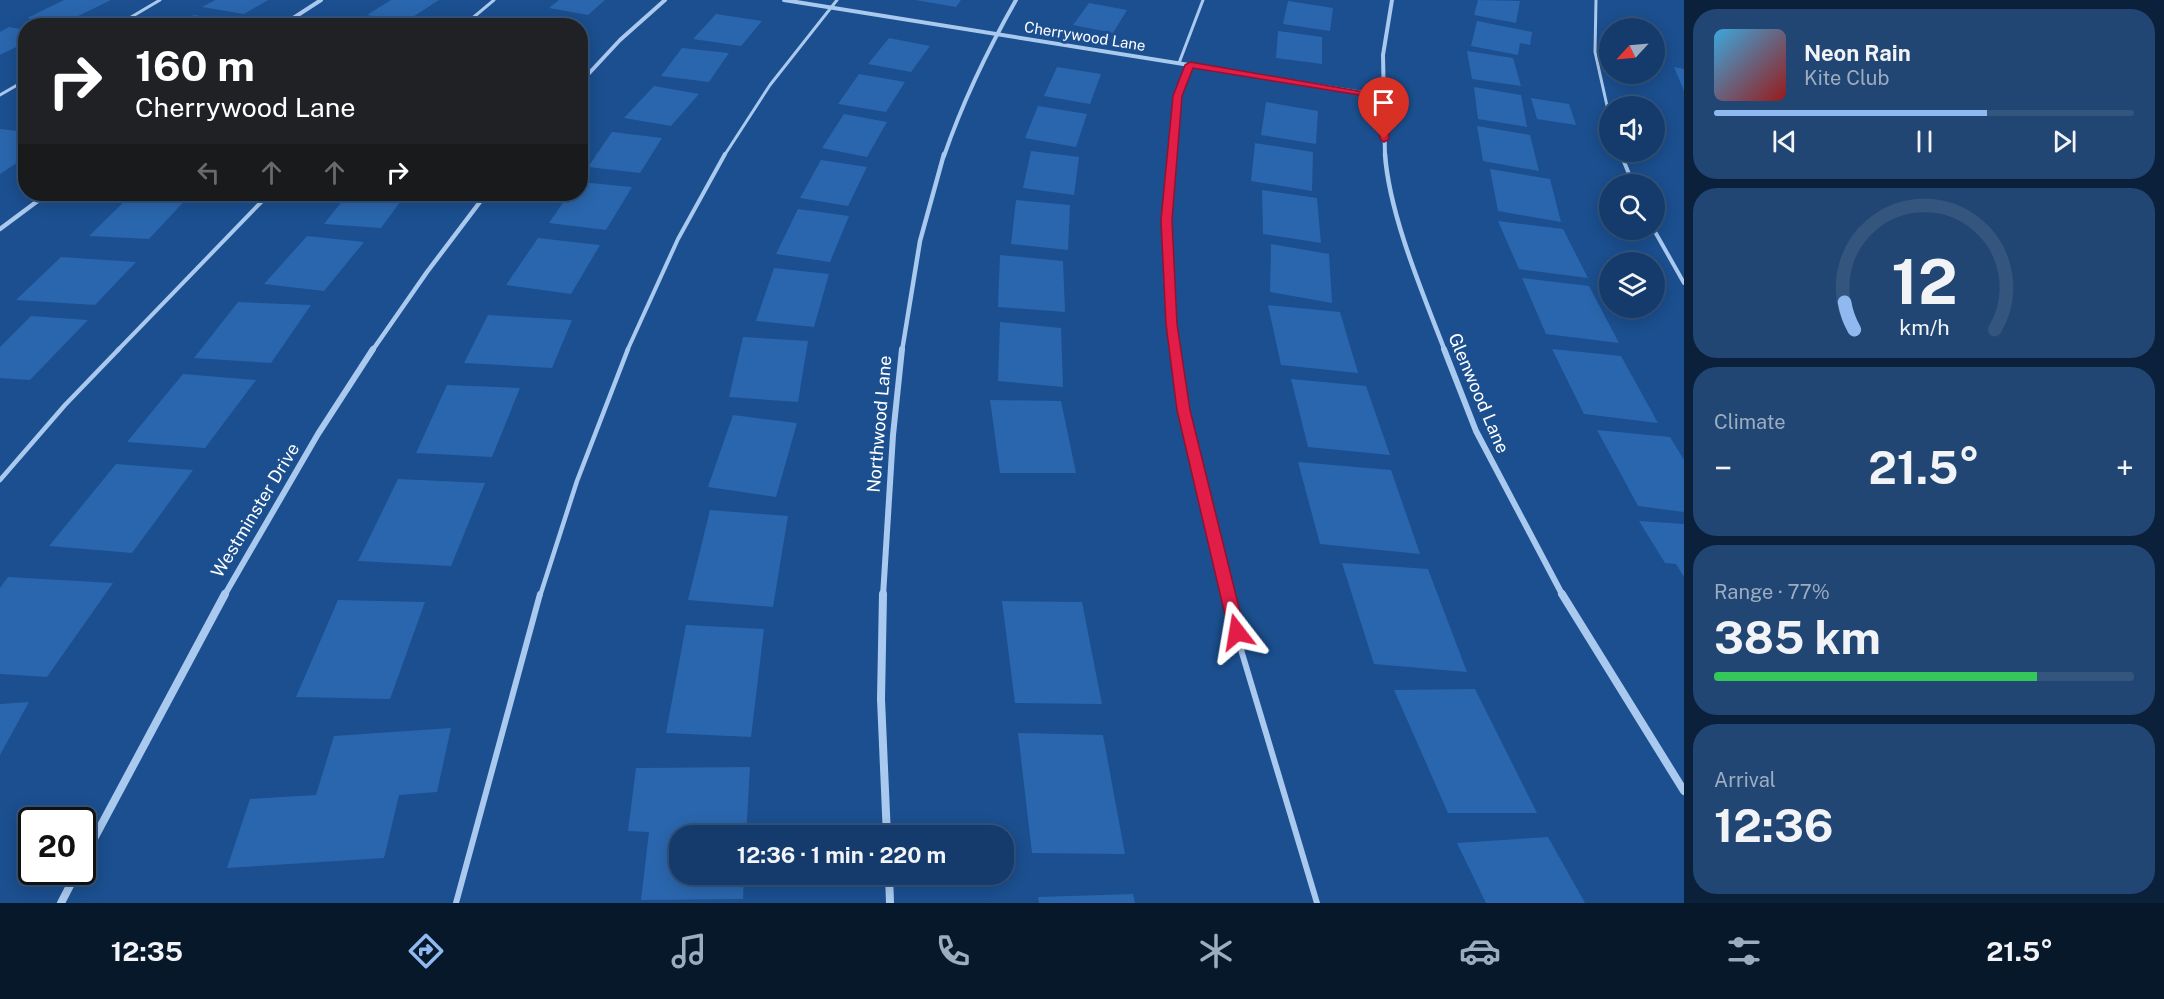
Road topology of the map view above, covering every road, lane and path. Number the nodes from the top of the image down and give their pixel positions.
1 (160, 0) edge
2 (321, 0) edge
3 (494, 0) edge
4 (665, 0) edge
5 (784, 0) edge
6 (837, 0) edge
7 (1016, 0) edge
8 (1203, 0) edge
9 (1392, 0) edge
10 (1596, 0) edge
11 (830, 7) junction
12 (130, 18) edge
13 (293, 18) edge
14 (473, 18) edge
15 (994, 33) junction
16 (1179, 63) junction
17 (1190, 65) junction
18 (588, 74) edge
19 (18, 85) edge
20 (0, 95) edge
21 (1382, 96) junction
22 (1605, 96) edge
23 (38, 201) edge
24 (262, 201) edge
25 (480, 201) edge
26 (0, 229) edge
27 (1660, 240) edge
28 (1684, 283) edge
29 (0, 480) edge
30 (1684, 791) edge
31 (887, 825) edge
32 (96, 834) edge
33 (70, 885) edge
34 (889, 885) edge
35 (61, 903) edge
36 (456, 903) edge
37 (890, 903) edge
38 (1317, 903) edge

1 - 12 lane
2 - 13 street
3 - 14 lane
4 - 18 street
5 - 11 street, Cherrywood Lane
6 - 11 lane
7 - 15 street, Northwood Lane
8 - 16 lane
9 - 21 street, Glenwood Lane
10 - 22 lane
11 - 15 street, Cherrywood Lane
11 - 36 lane
15 - 16 street, Cherrywood Lane
15 - 31 street, Northwood Lane
16 - 17 street, Cherrywood Lane
17 - 21 street, Cherrywood Lane
17 - 38 lane
19 - 20 lane
21 - 30 street, Glenwood Lane
23 - 26 street
24 - 29 lane
25 - 32 street, Westminster Drive
27 - 28 lane
33 - 35 street
34 - 37 street

